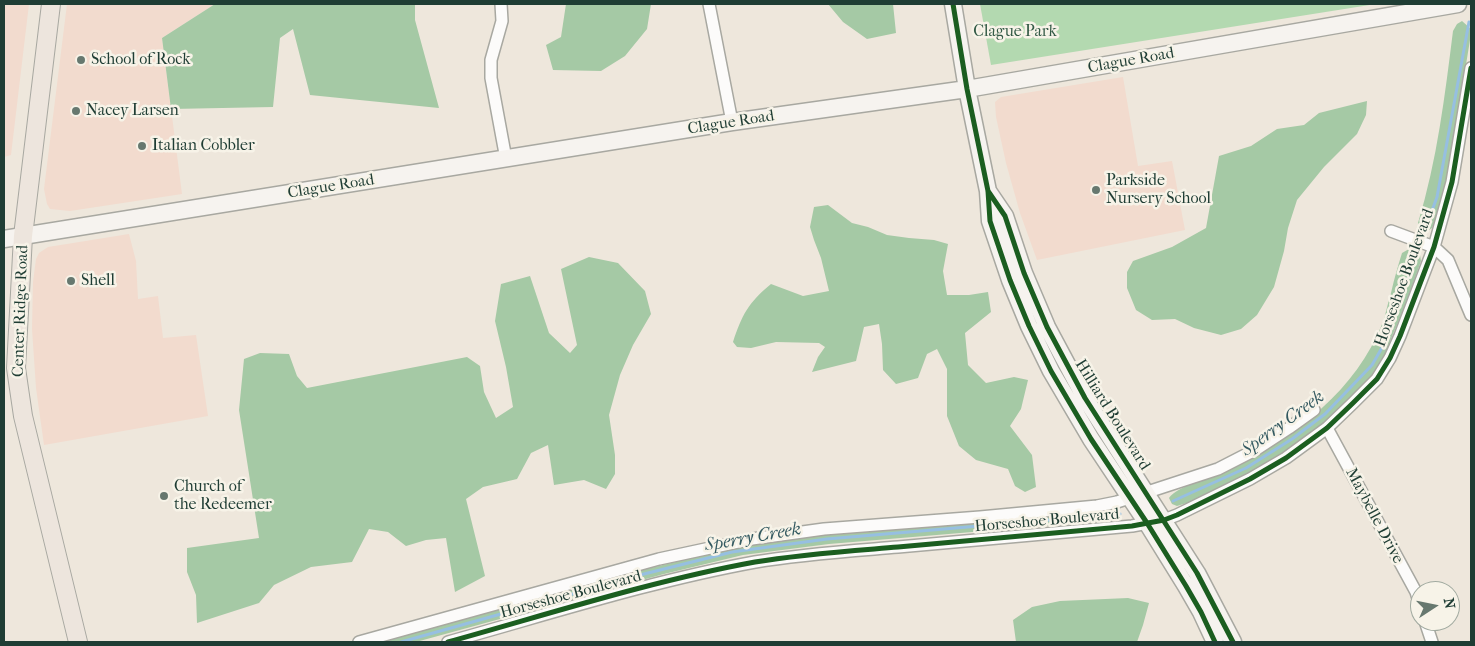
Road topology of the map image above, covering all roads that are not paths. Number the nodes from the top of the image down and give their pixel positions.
1 (52, 4) edge
2 (502, 4) edge
3 (709, 4) edge
4 (953, 4) edge
5 (1458, 4) edge
6 (1471, 68) edge
7 (967, 89) junction
8 (732, 122) junction
9 (506, 159) junction
10 (988, 192) junction
11 (1392, 231) dead end
12 (23, 236) junction
13 (4, 239) edge
14 (1434, 247) junction
15 (1471, 315) edge
16 (1314, 410) dead end
17 (1327, 428) junction
18 (1146, 492) junction
19 (1129, 498) junction
20 (1164, 520) junction
21 (1147, 524) junction
22 (1410, 581) edge
23 (78, 642) edge
24 (359, 642) edge
25 (448, 642) edge
26 (1215, 642) edge
27 (1234, 642) edge

1 - 12 main road, Center Ridge Road
2 - 9 street
3 - 8 street
4 - 7 main road, Hilliard Boulevard
5 - 7 main road, Clague Road
6 - 14 street, Horseshoe Boulevard
7 - 8 main road, Clague Road
7 - 10 main road, Hilliard Boulevard
8 - 9 main road, Clague Road
9 - 12 main road, Clague Road
10 - 18 main road, Hilliard Boulevard
10 - 19 main road, Hilliard Boulevard
11 - 14 street
12 - 13 main road, Clague Road
12 - 23 main road, Center Ridge Road
14 - 15 street
14 - 17 street, Horseshoe Boulevard
16 - 18 street, Horseshoe Boulevard
17 - 20 street, Horseshoe Boulevard
17 - 22 street, Maybelle Drive
18 - 19 street, Horseshoe Boulevard
18 - 20 main road, Hilliard Boulevard
19 - 21 main road, Hilliard Boulevard
19 - 24 street, Horseshoe Boulevard
20 - 21 street, Horseshoe Boulevard
20 - 27 main road, Hilliard Boulevard
21 - 25 street, Horseshoe Boulevard
21 - 26 main road, Hilliard Boulevard

